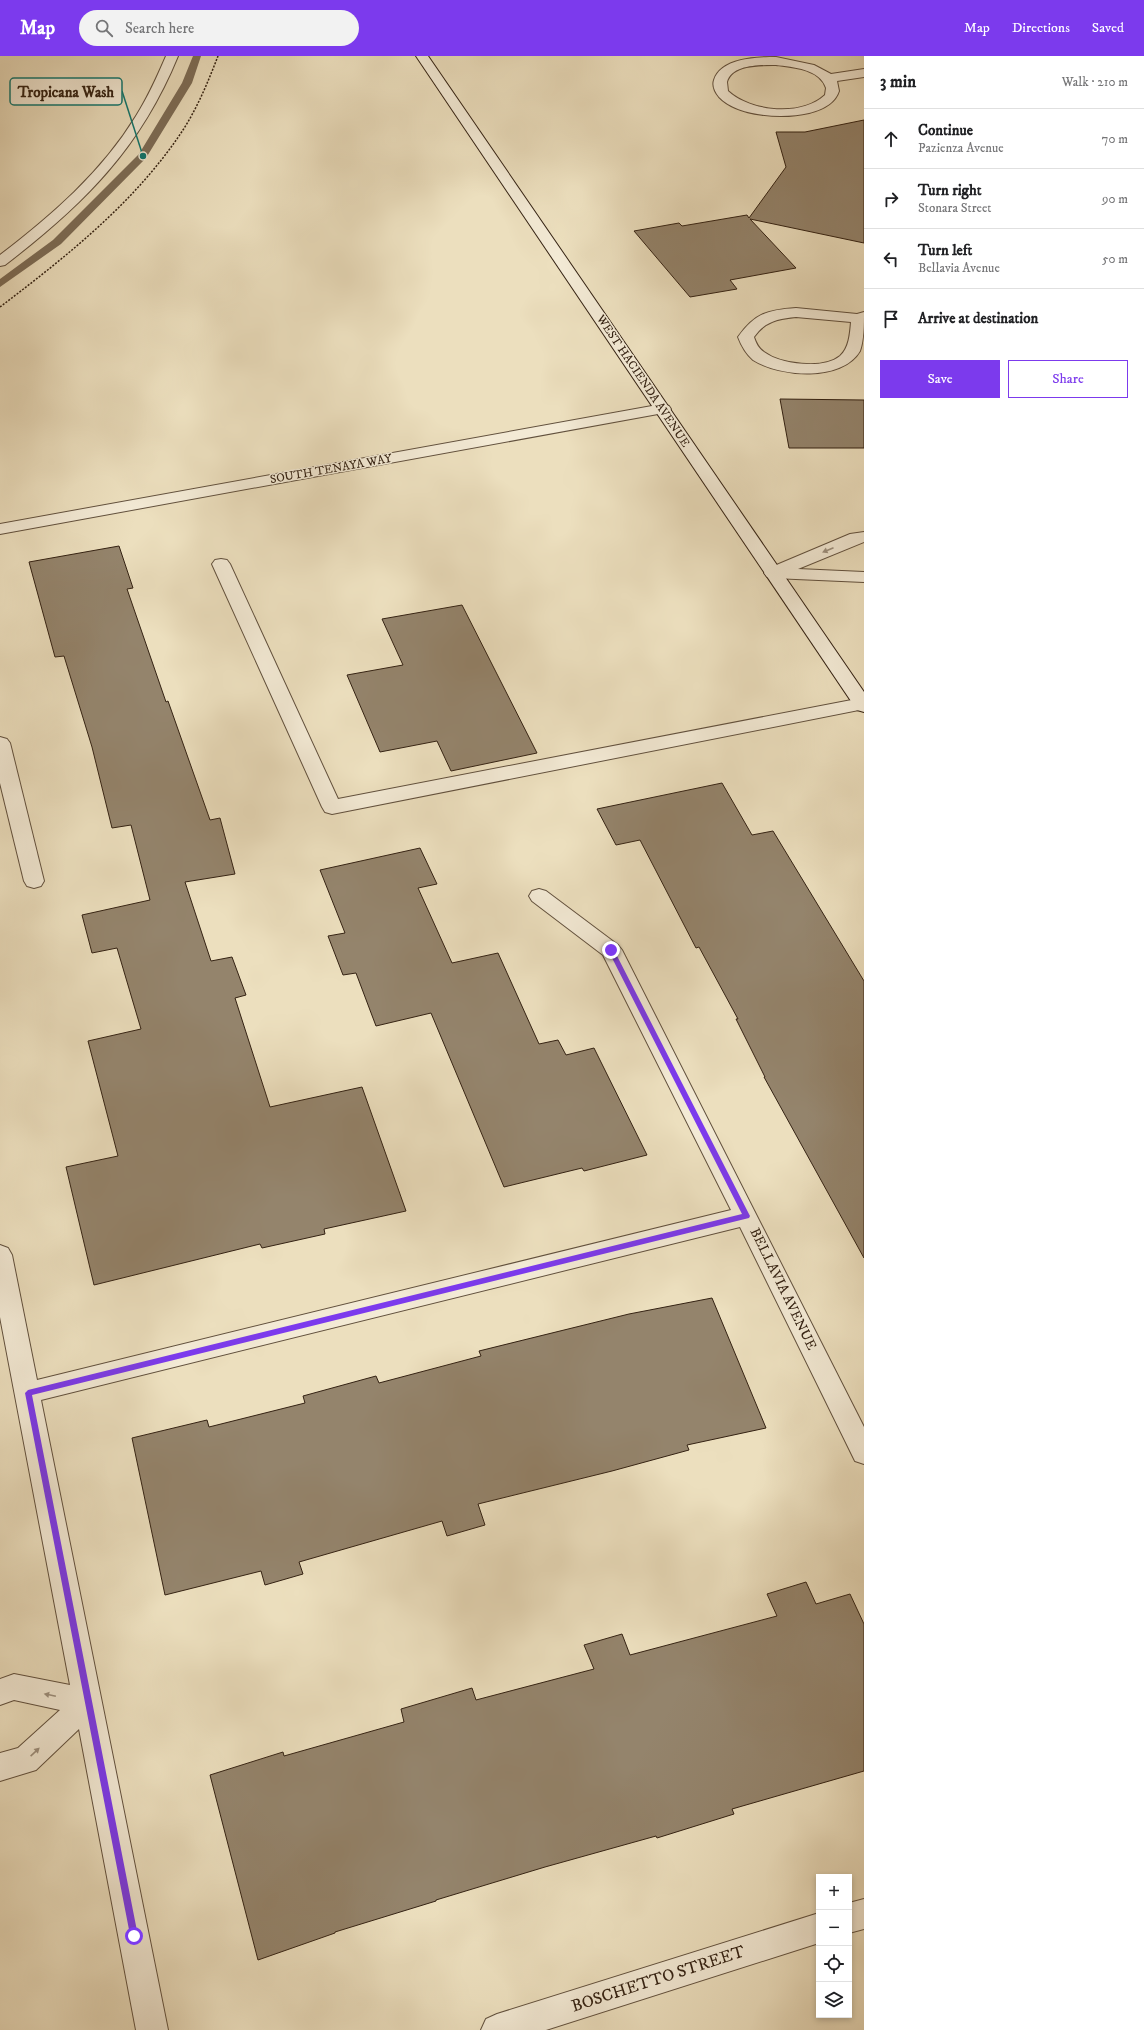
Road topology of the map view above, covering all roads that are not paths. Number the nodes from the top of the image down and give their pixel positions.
1 (172, 56) edge
2 (422, 56) edge
3 (864, 73) edge
4 (828, 78) junction
5 (0, 262) edge
6 (861, 318) edge
7 (663, 409) junction
8 (0, 529) edge
9 (864, 537) edge
10 (220, 564) dead end
11 (773, 573) junction
12 (864, 577) edge
13 (863, 705) edge
14 (0, 744) edge
15 (34, 881) dead end
16 (539, 896) dead end
17 (746, 1216) junction
18 (0, 1254) edge
19 (28, 1393) junction
20 (864, 1453) edge
21 (0, 1692) edge
22 (88, 1702) junction
23 (0, 1767) edge
24 (864, 1914) edge
25 (852, 1917) edge
26 (816, 1929) edge
27 (152, 2030) edge
28 (497, 2030) edge

1 - 5 street
2 - 7 street, WEST HACIENDA AVENUE
3 - 4 street
4 - 4 street
6 - 6 street
7 - 8 street, SOUTH TENAYA WAY
7 - 11 street, WEST HACIENDA AVENUE
9 -> 11 street
10 - 13 street
11 - 12 street
11 - 13 street, WEST HACIENDA AVENUE
14 - 15 street
16 - 17 street, BELLAVIA AVENUE
17 - 19 street
17 - 20 street, BELLAVIA AVENUE
18 - 19 street
19 - 22 street
22 -> 21 street
23 -> 22 street
22 - 27 street
24 - 25 street
26 - 28 street, BOSCHETTO STREET

